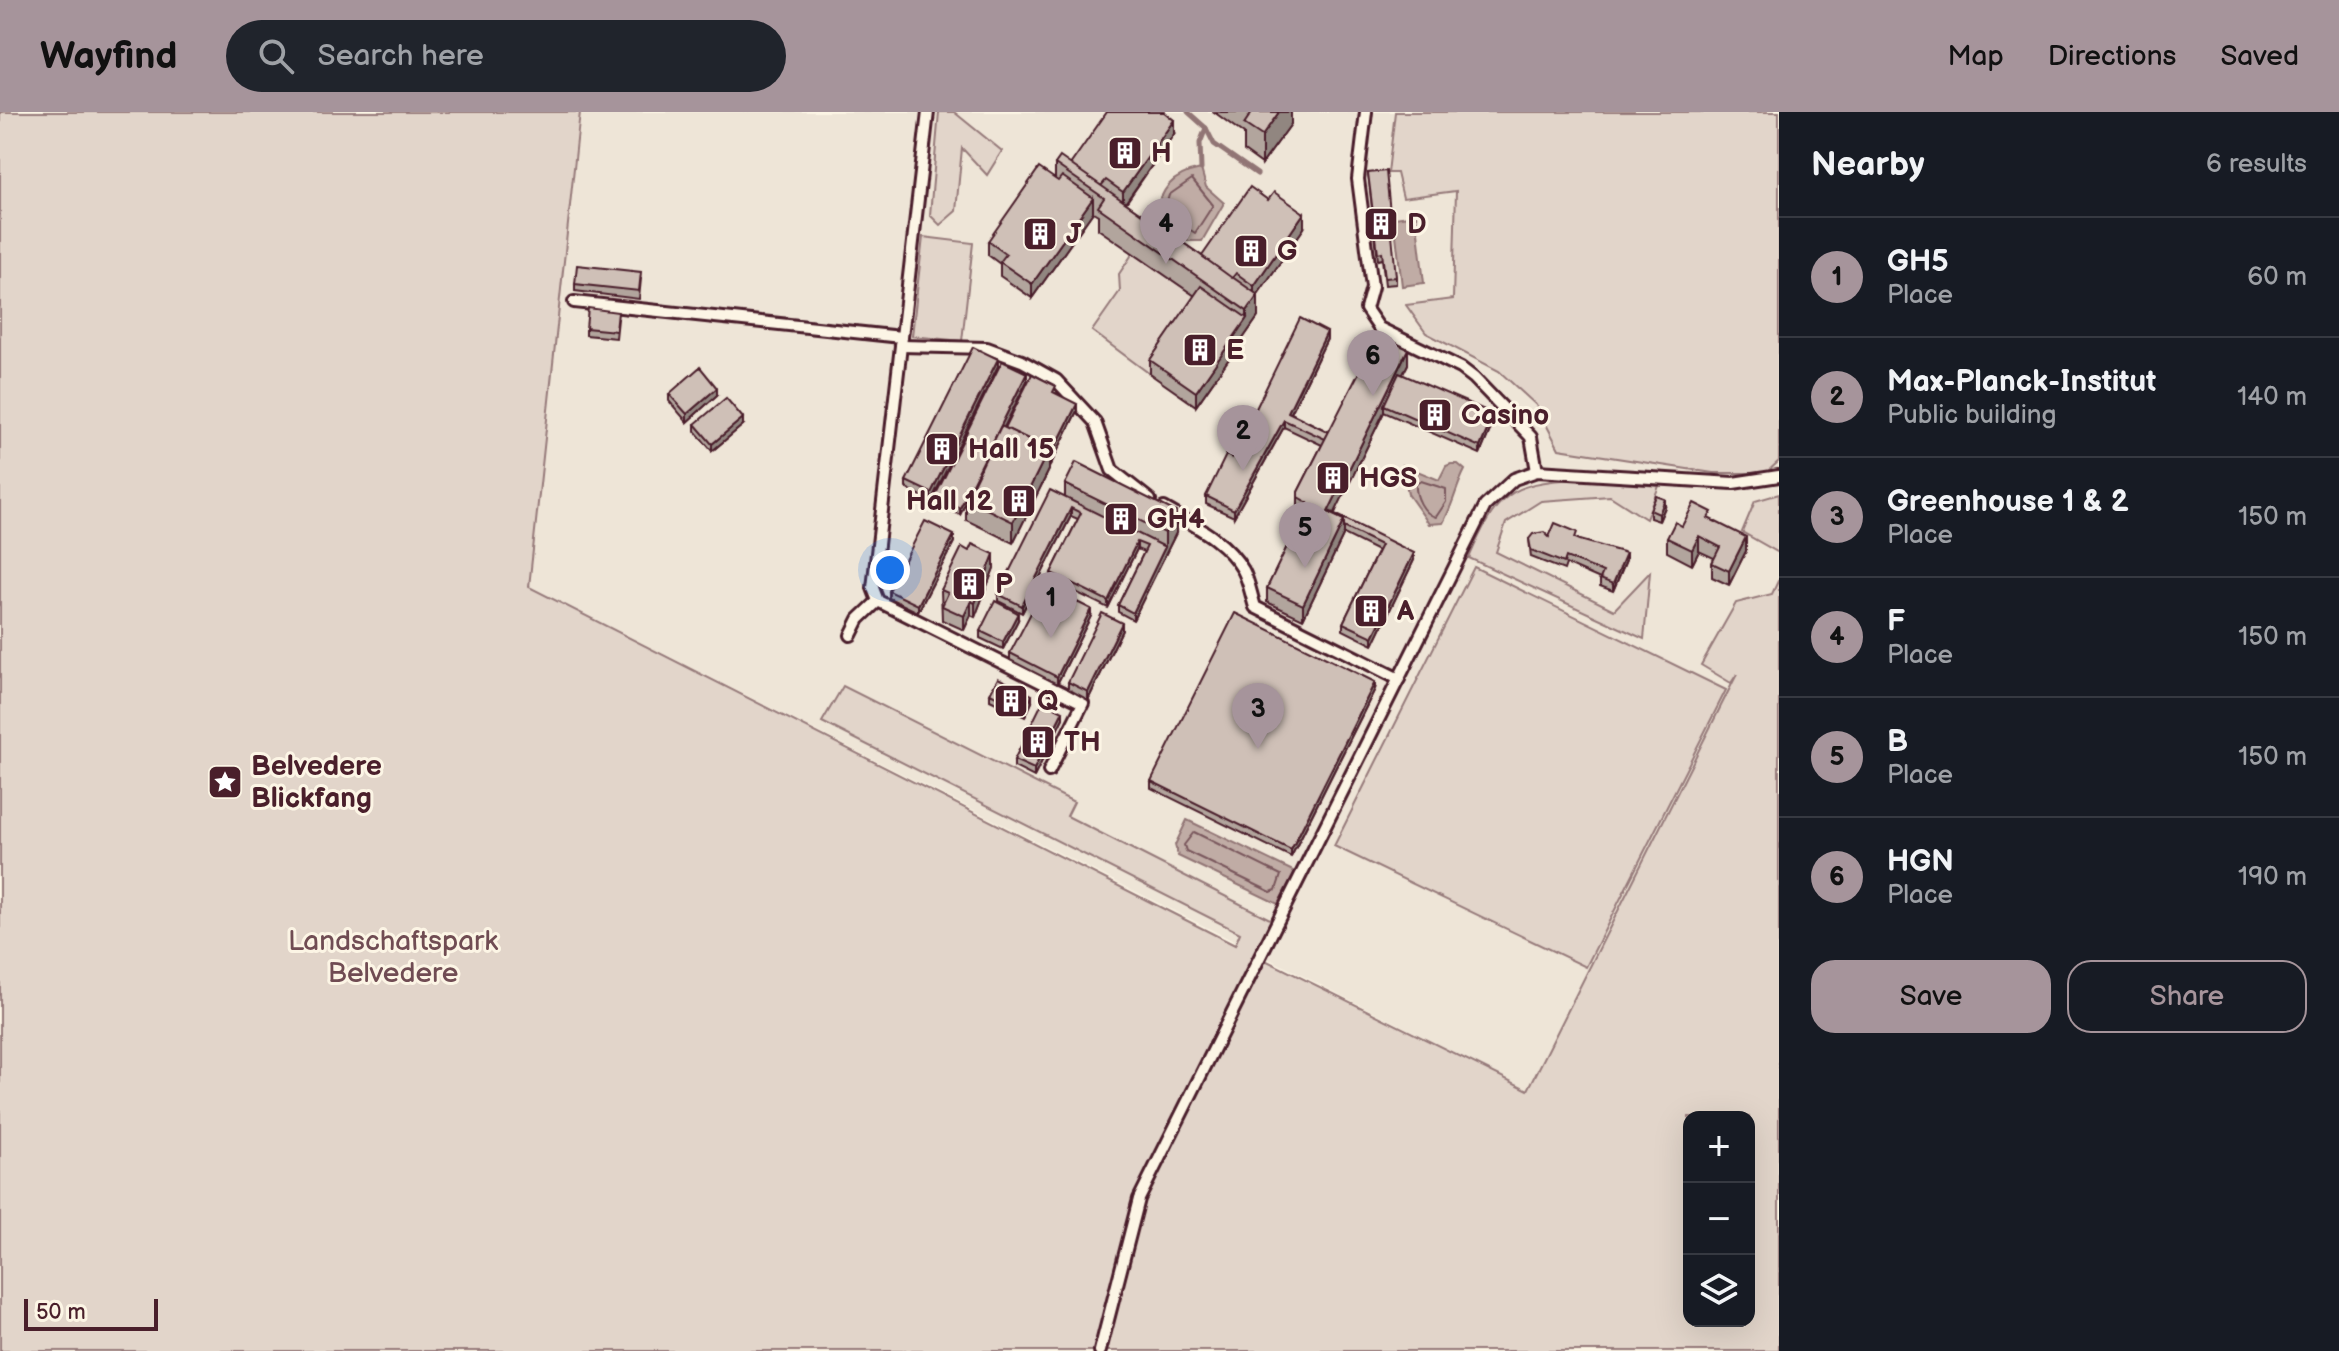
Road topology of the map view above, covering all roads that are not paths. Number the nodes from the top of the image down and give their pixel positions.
1 (928, 112) edge
2 (1366, 112) edge
3 (574, 302) dead end
4 (901, 341) junction
5 (1537, 471) junction
6 (1779, 476) edge
7 (878, 601) junction
8 (851, 635) dead end
9 (1399, 679) junction
10 (1049, 771) dead end
11 (1100, 1351) edge

1 - 4 lane
2 - 5 lane
3 - 4 lane
4 - 7 lane
4 - 9 lane
5 - 6 lane
5 - 9 lane
7 - 8 lane
7 - 10 lane
9 - 11 lane

